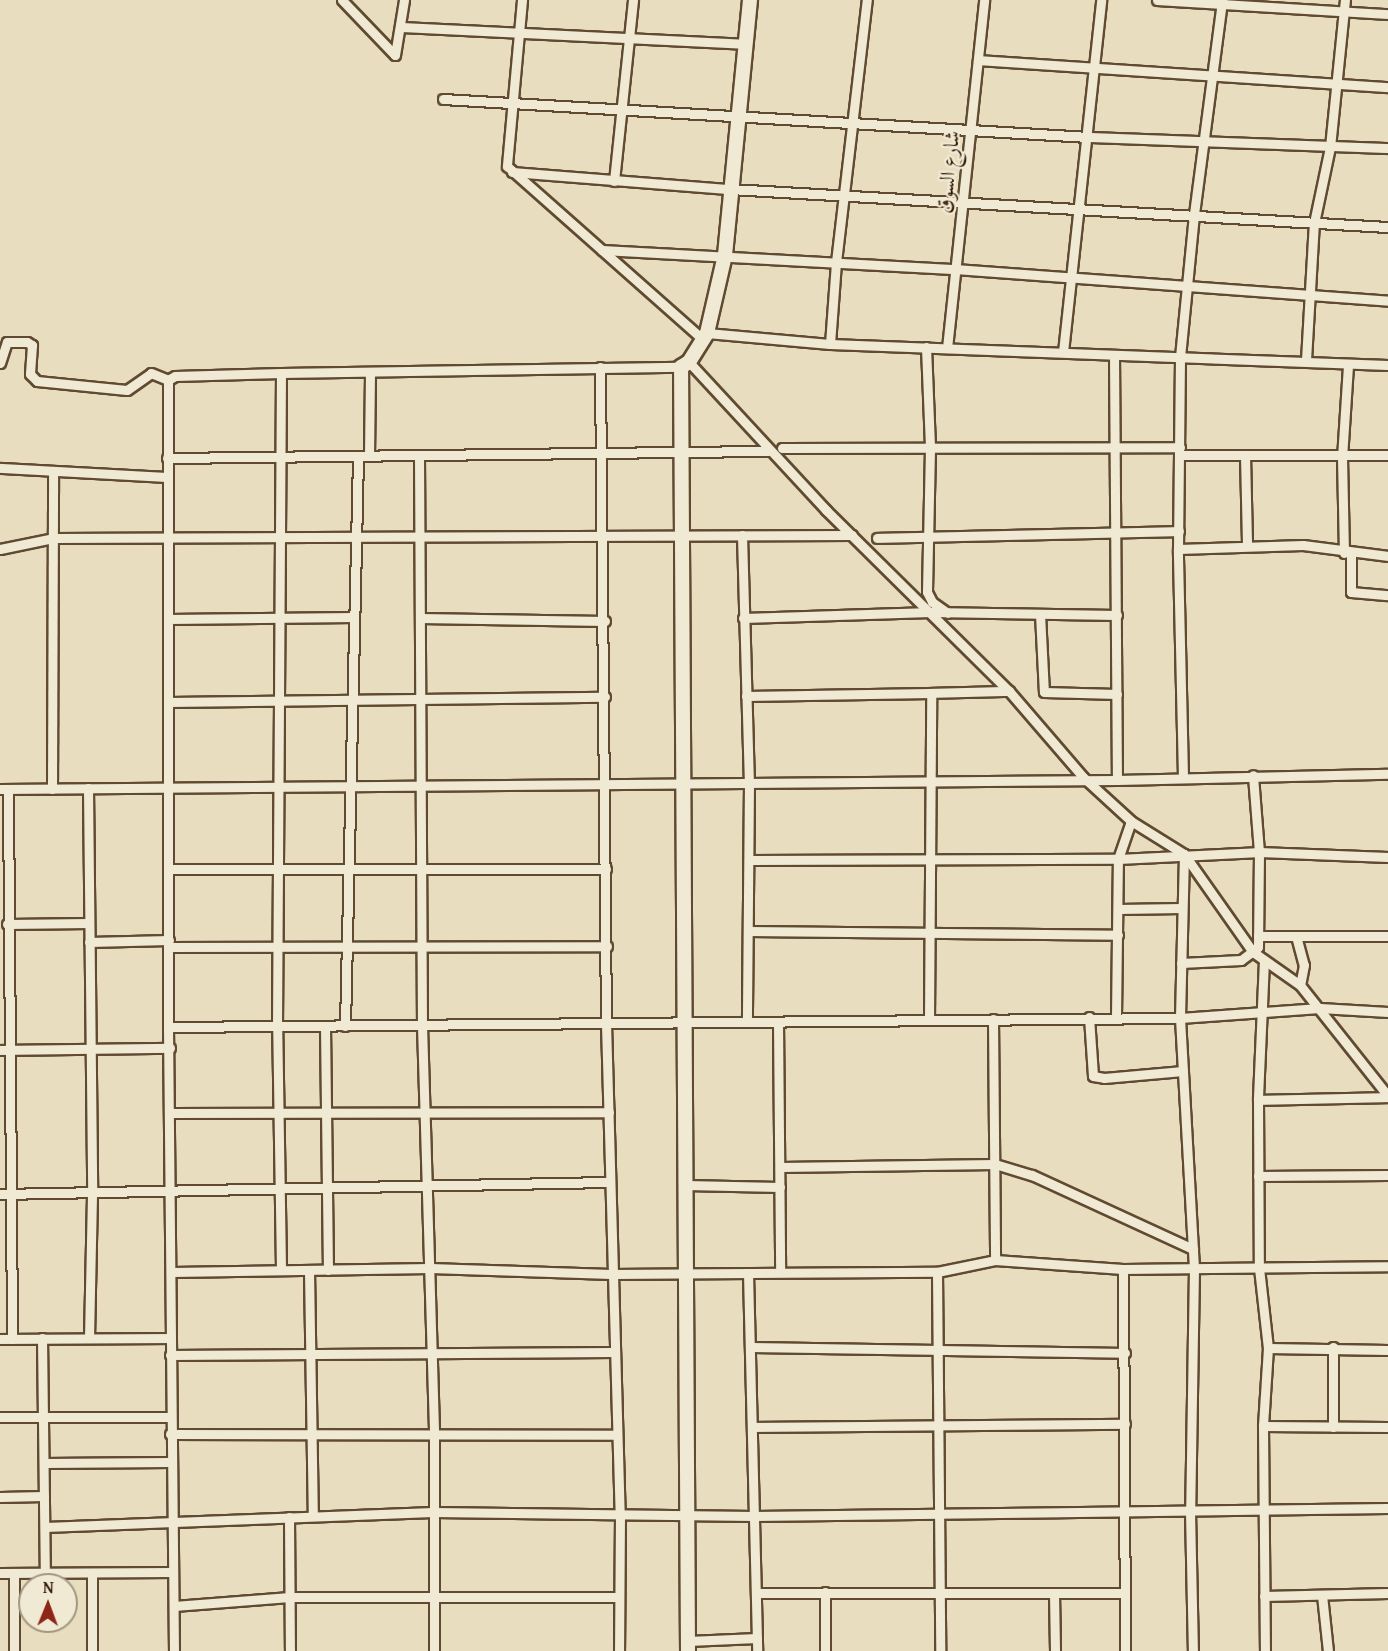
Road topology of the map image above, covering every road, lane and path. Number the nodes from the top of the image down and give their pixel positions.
1 (342, 0) edge
2 (404, 0) edge
3 (522, 0) edge
4 (633, 0) edge
5 (750, 0) edge
6 (867, 0) edge
7 (984, 0) edge
8 (1101, 0) edge
9 (1157, 0) edge
10 (1345, 0) edge
11 (1222, 2) edge
12 (1344, 11) junction
13 (1388, 14) edge
14 (401, 27) junction
15 (518, 33) junction
16 (629, 39) junction
17 (744, 44) junction
18 (978, 60) junction
19 (1093, 67) junction
20 (1212, 75) junction
21 (1337, 83) junction
22 (1388, 87) edge
23 (443, 99) dead end
24 (512, 104) junction
25 (621, 109) junction
26 (738, 116) junction
27 (851, 121) junction
28 (971, 128) junction
29 (1088, 137) junction
30 (1202, 142) junction
31 (1330, 147) junction
32 (1388, 148) edge
33 (512, 172) junction
34 (614, 181) junction
35 (730, 189) junction
36 (843, 195) junction
37 (963, 203) junction
38 (1080, 209) junction
39 (1194, 214) junction
40 (1314, 223) junction
41 (1388, 227) edge
42 (603, 250) junction
43 (725, 255) junction
44 (836, 262) junction
45 (956, 269) junction
46 (1072, 278) junction
47 (1187, 287) junction
48 (1312, 294) junction
49 (1388, 300) edge
50 (706, 337) junction
51 (830, 344) junction
52 (926, 347) junction
53 (947, 348) junction
54 (1063, 352) junction
55 (1114, 355) junction
56 (1180, 357) junction
57 (1306, 360) junction
58 (0, 363) edge
59 (1348, 364) junction
60 (685, 365) junction
61 (1388, 366) edge
62 (600, 367) junction
63 (370, 372) junction
64 (281, 374) junction
65 (168, 381) junction
66 (782, 448) dead end
67 (930, 448) junction
68 (1115, 448) junction
69 (768, 451) junction
70 (1180, 451) junction
71 (680, 454) junction
72 (419, 455) junction
73 (1245, 455) junction
74 (1388, 455) edge
75 (369, 456) junction
76 (601, 456) junction
77 (358, 457) junction
78 (167, 458) junction
79 (279, 458) junction
80 (1342, 458) junction
81 (0, 468) edge
82 (53, 472) junction
83 (167, 477) junction
84 (1179, 531) junction
85 (1117, 534) junction
86 (742, 535) junction
87 (852, 535) junction
88 (681, 536) junction
89 (356, 537) junction
90 (420, 537) junction
91 (604, 537) junction
92 (929, 537) junction
93 (53, 538) junction
94 (278, 538) junction
95 (877, 538) dead end
96 (168, 539) junction
97 (1247, 546) junction
98 (0, 549) edge
99 (1178, 549) junction
100 (1347, 553) junction
101 (1388, 556) edge
102 (1388, 595) edge
103 (931, 612) junction
104 (950, 614) junction
105 (1040, 614) junction
106 (1118, 615) junction
107 (354, 617) junction
108 (420, 618) junction
109 (743, 618) junction
110 (168, 619) junction
111 (278, 619) junction
112 (605, 621) junction
113 (1009, 691) junction
114 (931, 693) junction
115 (1117, 694) junction
116 (746, 696) junction
117 (420, 697) junction
118 (605, 697) junction
119 (278, 699) junction
120 (353, 699) junction
121 (168, 702) junction
122 (1388, 774) edge
123 (1253, 775) junction
124 (1083, 777) junction
125 (1184, 777) junction
126 (932, 780) junction
127 (1118, 780) junction
128 (749, 783) junction
129 (604, 784) junction
130 (682, 784) junction
131 (422, 785) junction
132 (352, 786) junction
133 (281, 787) junction
134 (88, 788) junction
135 (169, 788) junction
136 (4, 789) edge
137 (52, 789) junction
138 (1131, 822) junction
139 (4, 847) edge
140 (1259, 852) junction
141 (1184, 855) junction
142 (1388, 856) edge
143 (932, 858) junction
144 (1118, 859) junction
145 (749, 860) junction
146 (169, 869) junction
147 (280, 869) junction
148 (349, 869) junction
149 (422, 869) junction
150 (606, 869) junction
151 (1182, 908) junction
152 (1118, 909) junction
153 (89, 923) junction
154 (7, 924) junction
155 (748, 932) junction
156 (932, 935) junction
157 (1118, 935) junction
158 (1258, 936) junction
159 (1296, 936) junction
160 (1388, 936) edge
161 (89, 942) junction
162 (169, 944) junction
163 (422, 944) junction
164 (348, 945) junction
165 (279, 946) junction
166 (607, 946) junction
167 (1253, 952) junction
168 (1264, 960) junction
169 (1181, 963) junction
170 (1300, 985) junction
171 (1320, 1008) junction
172 (1388, 1012) edge
173 (1260, 1014) junction
174 (1089, 1017) junction
175 (1116, 1017) junction
176 (1180, 1018) junction
177 (929, 1019) junction
178 (993, 1019) junction
179 (747, 1022) junction
180 (778, 1022) junction
181 (606, 1023) junction
182 (682, 1023) junction
183 (422, 1025) junction
184 (325, 1026) junction
185 (345, 1026) junction
186 (168, 1027) junction
187 (277, 1027) junction
188 (170, 1048) junction
189 (90, 1049) junction
190 (5, 1050) edge
191 (1183, 1071) junction
192 (1388, 1097) edge
193 (1258, 1100) junction
194 (425, 1110) junction
195 (328, 1112) junction
196 (609, 1112) junction
197 (170, 1113) junction
198 (280, 1113) junction
199 (995, 1164) junction
200 (780, 1167) junction
201 (1388, 1175) edge
202 (1258, 1176) junction
203 (610, 1182) junction
204 (426, 1185) junction
205 (685, 1185) junction
206 (328, 1186) junction
207 (281, 1187) junction
208 (780, 1187) junction
209 (170, 1193) junction
210 (0, 1194) edge
211 (10, 1194) junction
212 (92, 1195) junction
213 (1193, 1249) junction
214 (995, 1260) junction
215 (1388, 1266) edge
216 (430, 1268) junction
217 (1194, 1268) junction
218 (1259, 1268) junction
219 (281, 1269) junction
220 (1123, 1269) junction
221 (309, 1270) junction
222 (328, 1270) junction
223 (172, 1272) junction
224 (780, 1272) junction
225 (936, 1272) junction
226 (748, 1273) junction
227 (610, 1274) junction
228 (685, 1274) junction
229 (89, 1337) junction
230 (42, 1338) junction
231 (170, 1338) junction
232 (0, 1339) edge
233 (12, 1339) junction
234 (751, 1347) junction
235 (1333, 1347) junction
236 (1268, 1348) junction
237 (937, 1349) junction
238 (1388, 1350) edge
239 (431, 1352) junction
240 (614, 1352) junction
241 (309, 1353) junction
242 (1125, 1353) junction
243 (170, 1355) junction
244 (0, 1417) edge
245 (44, 1417) junction
246 (170, 1417) junction
247 (1125, 1424) junction
248 (1263, 1426) junction
249 (753, 1427) junction
250 (938, 1427) junction
251 (1333, 1427) junction
252 (1388, 1427) edge
253 (434, 1432) junction
254 (310, 1433) junction
255 (170, 1434) junction
256 (617, 1435) junction
257 (170, 1462) junction
258 (44, 1463) junction
259 (44, 1496) junction
260 (0, 1497) edge
261 (1388, 1508) edge
262 (1264, 1509) junction
263 (1126, 1510) junction
264 (1190, 1511) junction
265 (433, 1512) junction
266 (940, 1513) junction
267 (620, 1515) junction
268 (313, 1516) junction
269 (690, 1516) junction
270 (754, 1516) junction
271 (289, 1517) junction
272 (173, 1520) junction
273 (45, 1527) junction
274 (173, 1572) junction
275 (0, 1573) edge
276 (14, 1573) junction
277 (18, 1573) edge
278 (45, 1573) edge
279 (78, 1574) edge
280 (92, 1574) junction
281 (940, 1591) junction
282 (825, 1592) junction
283 (756, 1593) junction
284 (1054, 1593) junction
285 (1124, 1593) junction
286 (1388, 1593) edge
287 (432, 1595) junction
288 (1322, 1595) junction
289 (1264, 1596) junction
290 (619, 1597) junction
291 (290, 1598) junction
292 (174, 1606) junction
293 (757, 1638) junction
294 (688, 1646) edge
295 (14, 1651) edge
296 (92, 1651) edge
297 (174, 1651) edge
298 (290, 1651) edge
299 (434, 1651) edge
300 (619, 1651) edge
301 (757, 1651) edge
302 (825, 1651) edge
303 (940, 1651) edge
304 (1055, 1651) edge
305 (1125, 1651) edge
306 (1193, 1651) edge
307 (1265, 1651) edge
308 (1328, 1651) edge

1 - 14 street
2 - 14 street
3 - 15 street
4 - 16 street
5 - 17 street
6 - 27 street
7 - 18 street, شارع السوق
8 - 19 street
9 - 11 street
10 - 12 street
11 - 12 street
11 - 20 street
12 - 13 street
12 - 21 street
14 - 15 street
15 - 16 street
15 - 24 street
16 - 17 street
16 - 25 street
17 - 26 street
18 - 19 street
18 - 28 street, شارع السوق
19 - 20 street
19 - 29 street
20 - 21 street
20 - 30 street
21 - 22 street
21 - 31 street
23 - 24 street
24 - 25 street
24 - 33 street
25 - 26 street
25 - 34 street
26 - 27 street
26 - 35 street
27 - 28 street
27 - 36 street
28 - 29 street
28 - 37 street, شارع السوق
29 - 30 street
29 - 38 street
30 - 31 street
30 - 39 street
31 - 32 street
31 - 40 street
33 - 34 street
33 - 42 street
34 - 35 street
35 - 36 street
35 - 43 street
36 - 37 street
36 - 44 street
37 - 38 street
37 - 45 street, شارع السوق
38 - 39 street
38 - 46 street
39 - 40 street
39 - 47 street
40 - 41 street
40 - 48 street
42 - 43 street
42 - 50 street
43 - 44 street
43 - 50 street
44 - 45 street
44 - 51 street
45 - 46 street
45 - 53 street, شارع السوق
46 - 47 street
46 - 54 street
47 - 48 street
47 - 56 street
48 - 49 street
48 - 57 street
50 - 51 street
50 - 60 street
51 - 52 street
52 - 53 street
52 - 67 street
53 - 54 street
54 - 55 street
55 - 56 street
55 - 68 street
56 - 57 street
56 - 70 street
57 - 59 street
58 - 65 street
59 - 61 street
59 - 80 street
60 - 62 street
60 - 69 street
60 - 71 street
62 - 63 street
62 - 76 street
63 - 64 street
63 - 75 street
64 - 65 street
64 - 79 street
65 - 78 street
66 - 67 street
67 - 68 street
67 - 92 street
68 - 70 street
68 - 85 street
69 - 71 street
69 - 87 street
70 - 73 street
70 - 84 street
71 - 76 street
71 - 88 street
72 - 75 street
72 - 76 street
72 - 90 street
73 - 80 street
73 - 97 street
74 - 80 street
75 - 77 street
76 - 91 street
77 - 79 street
77 - 89 street
78 - 79 street
78 - 83 street
79 - 94 street
80 - 100 street
81 - 82 street
82 - 83 street
82 - 93 street
83 - 96 street
84 - 85 street
84 - 99 street
85 - 92 street
85 - 106 street
86 - 87 street
86 - 88 street
86 - 109 street
87 - 103 street
88 - 91 street
88 - 130 street
89 - 90 street
89 - 94 street
89 - 107 street
90 - 91 street
90 - 108 street
91 - 112 street
92 - 95 street
92 - 104 street
93 - 96 street
93 - 98 street
93 - 137 street
94 - 96 street
94 - 111 street
96 - 110 street
97 - 99 street
97 - 100 street
99 - 125 street
100 - 101 street
100 - 102 street
103 - 104 street
103 - 109 street
103 - 113 street
104 - 105 street
105 - 106 street
105 - 115 street
106 - 115 street
107 - 111 street
107 - 120 street
108 - 112 street
108 - 117 street
109 - 116 street
110 - 111 street
110 - 121 street
111 - 119 street
112 - 118 street
113 - 114 street
113 - 124 street
114 - 116 street
114 - 126 street
115 - 127 street
116 - 128 street
117 - 118 street
117 - 120 street
117 - 131 street
118 - 129 street
119 - 120 street
119 - 121 street
119 - 133 street
120 - 132 street
121 - 135 street
122 - 123 street
123 - 125 street
123 - 140 street
124 - 126 street
124 - 127 street
124 - 138 street
125 - 127 street
126 - 128 street
126 - 143 street
128 - 130 street
128 - 145 street
129 - 130 street
129 - 131 street
129 - 150 street
130 - 182 street
131 - 132 street
131 - 149 street
132 - 133 street
132 - 148 street
133 - 135 street
133 - 147 street
134 - 135 street
134 - 137 street
134 - 153 street
135 - 146 street
136 - 137 street
136 - 139 street
138 - 141 street
138 - 144 street
139 - 154 street
140 - 141 street
140 - 142 street
140 - 158 street
141 - 144 street
141 - 151 street
141 - 167 street
143 - 144 street
143 - 145 street
143 - 156 street
144 - 152 street
145 - 155 street
146 - 147 street
146 - 162 street
147 - 148 street
147 - 165 street
148 - 149 street
148 - 164 street
149 - 150 street
149 - 163 street
150 - 166 street
151 - 152 street
151 - 169 street
152 - 157 street
153 - 154 street
153 - 161 street
154 - 190 street
155 - 156 street
155 - 179 street
156 - 157 street
156 - 177 street
157 - 175 street
158 - 159 street
158 - 167 street
159 - 160 street
159 - 170 street
161 - 162 street
161 - 189 street
162 - 165 street
162 - 186 street
163 - 164 street
163 - 166 street
163 - 183 street
164 - 165 street
164 - 185 street
165 - 187 street
166 - 181 street
167 - 168 street
167 - 169 street
168 - 170 street
168 - 173 street
169 - 176 street
170 - 171 street
171 - 172 street
171 - 173 street
171 - 192 street
173 - 176 street
173 - 193 street
174 - 175 street
174 - 178 street
174 - 191 street
175 - 176 street
176 - 191 street
177 - 178 street
177 - 180 street
178 - 199 street
179 - 180 street
179 - 182 street
180 - 200 street
181 - 182 street
181 - 183 street
181 - 196 street
182 - 205 street
183 - 185 street
183 - 194 street
184 - 185 street
184 - 187 street
184 - 195 street
186 - 187 street
186 - 188 street
187 - 198 street
188 - 189 street
188 - 197 street
189 - 190 street
189 - 212 street
190 - 211 street
191 - 213 street
192 - 193 street
193 - 202 street
194 - 195 street
194 - 196 street
194 - 204 street
195 - 198 street
195 - 206 street
196 - 203 street
197 - 198 street
197 - 209 street
198 - 207 street
199 - 200 street
199 - 213 street
199 - 214 street
200 - 208 street
201 - 202 street
202 - 218 street
203 - 204 street
203 - 227 street
204 - 206 street
204 - 216 street
205 - 208 street
205 - 228 street
206 - 207 street
206 - 222 street
207 - 209 street
207 - 219 street
208 - 224 street
209 - 212 street
209 - 223 street
210 - 211 street
211 - 212 street
211 - 233 street
212 - 229 street
213 - 217 street
214 - 220 street
214 - 225 street
215 - 218 street
216 - 222 street
216 - 227 street
216 - 239 street
217 - 218 street
217 - 220 street
217 - 264 street
218 - 236 street
219 - 221 street
219 - 223 street
220 - 242 street
221 - 222 street
221 - 241 street
223 - 231 street
224 - 225 street
224 - 226 street
225 - 237 street
226 - 228 street
226 - 234 street
227 - 228 street
227 - 240 street
228 - 269 street
229 - 230 street
229 - 231 street
230 - 233 street
230 - 245 street
231 - 243 street
232 - 233 street
234 - 237 street
234 - 249 street
235 - 236 street
235 - 238 street
235 - 251 street
236 - 248 street
237 - 242 street
237 - 250 street
239 - 240 street
239 - 241 street
239 - 253 street
240 - 256 street
241 - 243 street
241 - 254 street
242 - 247 street
243 - 246 street
244 - 245 street
245 - 246 street
245 - 258 street
246 - 255 street
247 - 250 street
247 - 263 street
248 - 251 street
248 - 262 street
249 - 250 street
249 - 270 street
250 - 266 street
251 - 252 street
253 - 254 street
253 - 256 street
253 - 265 street
254 - 255 street
254 - 268 street
255 - 257 street
256 - 267 street
257 - 258 street
257 - 272 street
258 - 259 street
259 - 260 street
259 - 273 street
261 - 262 street
262 - 264 street
262 - 289 street
263 - 264 street
263 - 266 street
263 - 285 street
264 - 306 street
265 - 267 street
265 - 268 street
265 - 287 street
266 - 270 street
266 - 281 street
267 - 269 street
267 - 290 street
268 - 271 street
269 - 270 street
269 - 294 street
270 - 283 street
271 - 272 street
271 - 291 street
272 - 273 street
272 - 274 street
273 - 278 street
274 - 280 street
274 - 292 street
275 - 276 street
276 - 277 street
276 - 295 street
279 - 280 street
280 - 296 street
281 - 282 street
281 - 284 street
281 - 303 street
282 - 283 street
282 - 302 street
283 - 293 street
284 - 285 street
284 - 304 street
285 - 305 street
286 - 288 street
287 - 290 street
287 - 291 street
287 - 299 street
288 - 289 street
288 - 308 street
289 - 307 street
290 - 300 street
291 - 292 street
291 - 298 street
292 - 297 street
293 - 294 street
293 - 301 street

